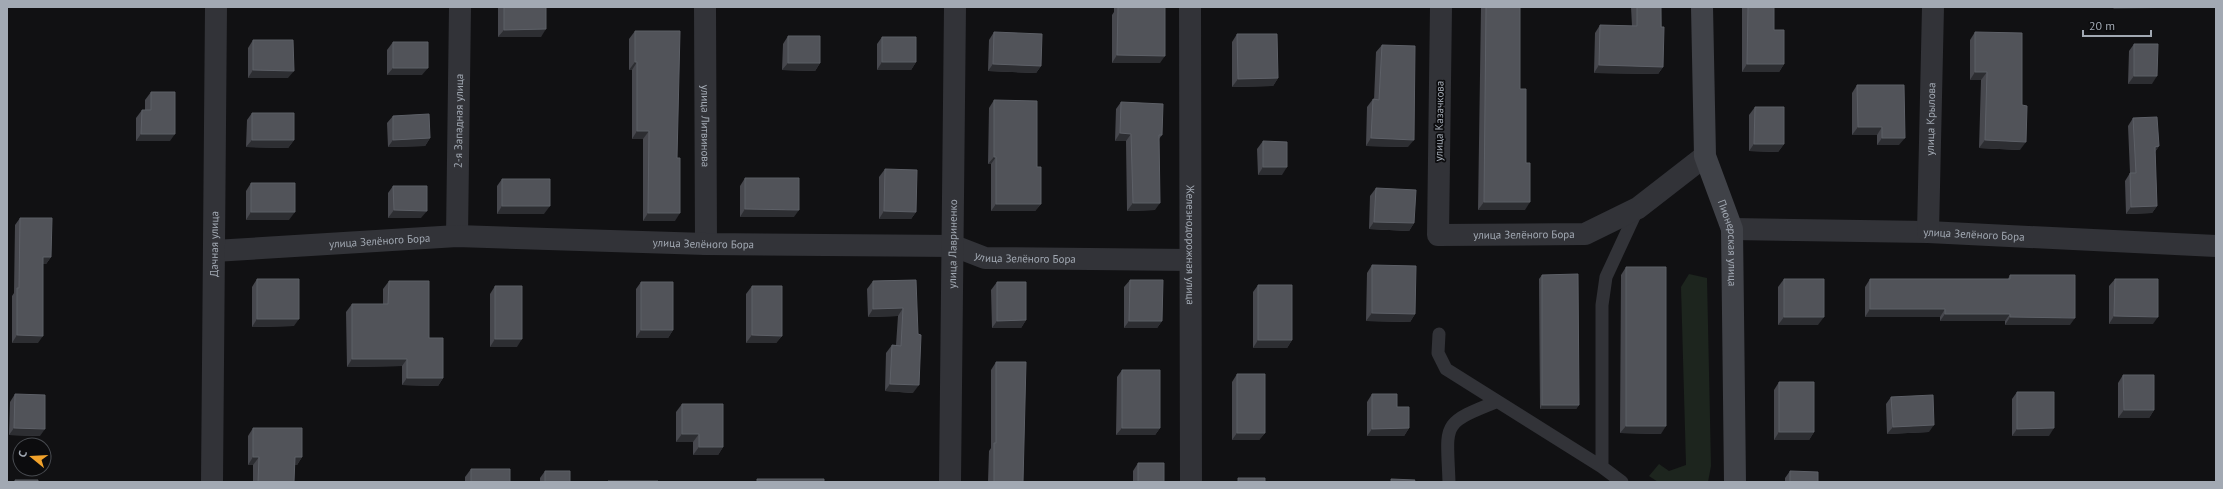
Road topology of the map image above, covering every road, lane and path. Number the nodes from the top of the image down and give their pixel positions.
1 (216, 7) edge
2 (460, 7) edge
3 (706, 7) edge
4 (955, 7) edge
5 (1190, 7) edge
6 (1441, 7) edge
7 (1702, 7) edge
8 (1933, 7) edge
9 (1705, 156) junction
10 (1638, 208) junction
11 (1732, 229) junction
12 (1928, 232) junction
13 (1438, 235) joint
14 (457, 236) junction
15 (706, 244) junction
16 (954, 246) junction
17 (2216, 246) edge
18 (214, 251) junction
19 (1190, 260) junction
20 (1439, 334) dead end
21 (1496, 402) junction
22 (1602, 467) junction
23 (212, 482) edge
24 (950, 482) edge
25 (1191, 482) edge
26 (1448, 482) edge
27 (1622, 482) edge
28 (1735, 482) edge

1 - 18 street, Дачная улица
2 - 14 street, 2-я Западная улица
3 - 15 street, улица Литвинова
4 - 16 street, улица Лавриненко
5 - 19 street, Железнодорожная улица
6 - 13 street, улица Казачкова
7 - 9 street, Пионерская улица
8 - 12 street, улица Крылова
9 - 10 street, улица Зелёного Бора
9 - 11 street, Пионерская улица
10 - 13 street, улица Зелёного Бора
10 - 22 lane
11 - 12 street, улица Зелёного Бора
11 - 28 street, Пионерская улица
12 - 17 street, улица Зелёного Бора
14 - 15 street, улица Зелёного Бора
14 - 18 street, улица Зелёного Бора
15 - 16 street, улица Зелёного Бора
16 - 19 street, улица Зелёного Бора
16 - 24 street, улица Лавриненко
18 - 23 street, Дачная улица
19 - 25 street, Железнодорожная улица
20 - 21 lane
21 - 22 lane
21 - 26 lane
22 - 27 lane

